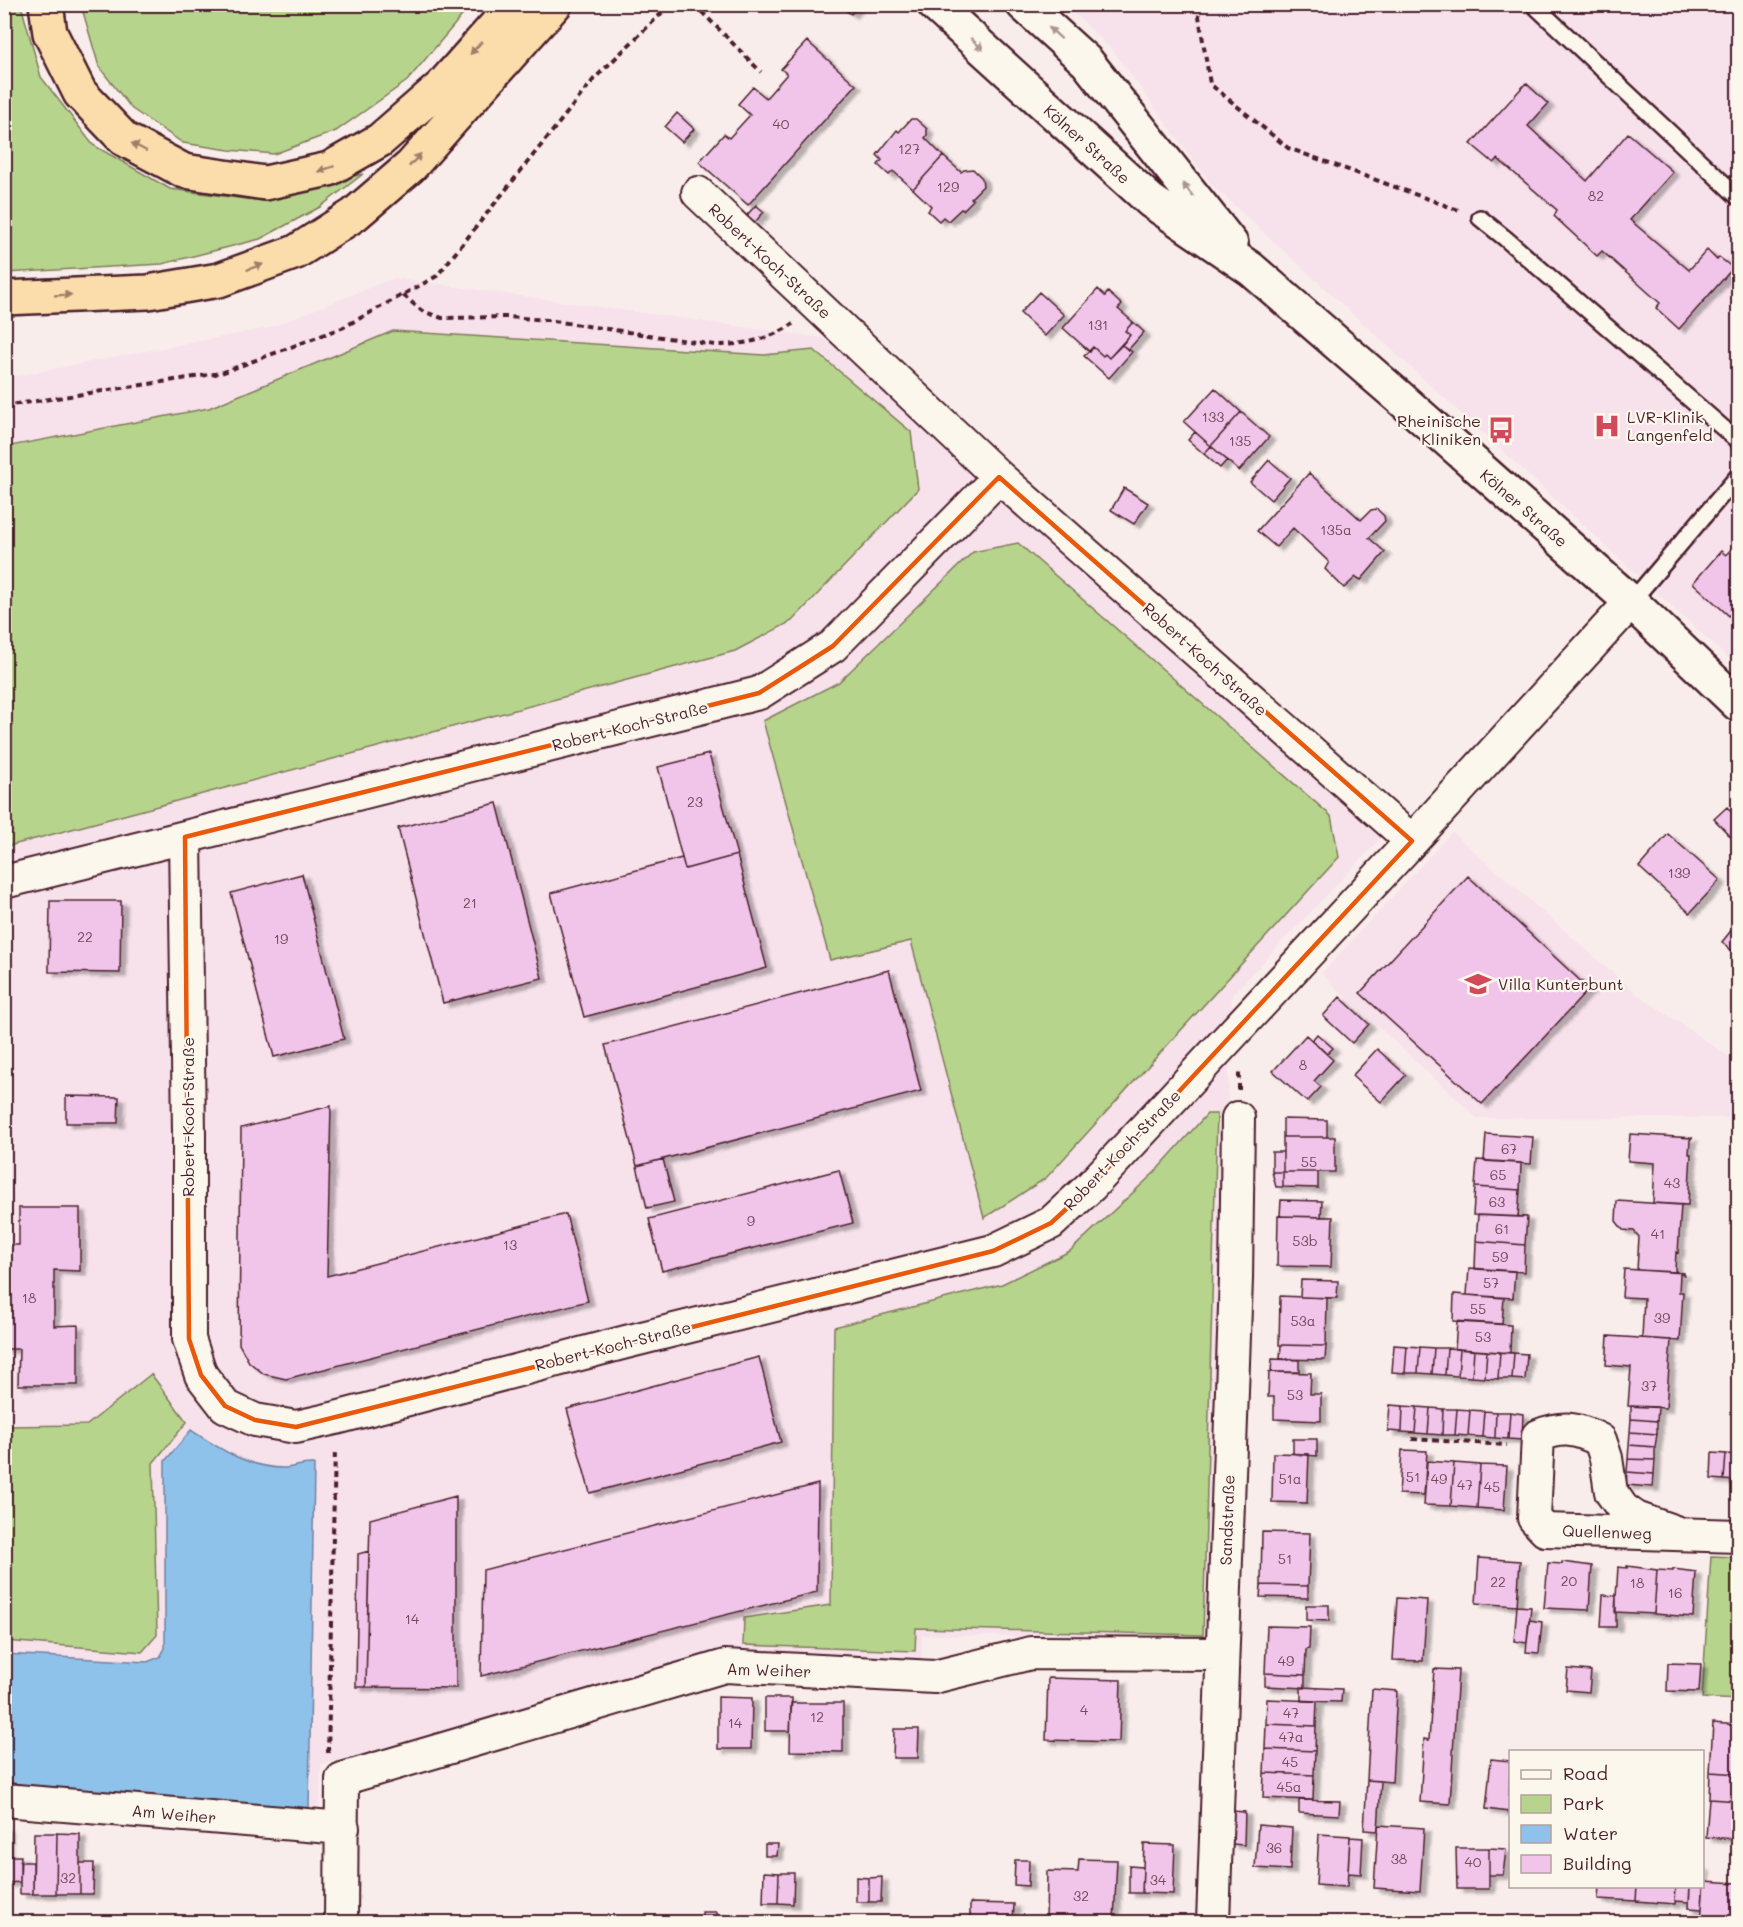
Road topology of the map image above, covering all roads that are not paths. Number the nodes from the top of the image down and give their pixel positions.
1 (46, 4) edge
2 (515, 4) edge
3 (555, 4) edge
4 (934, 4) edge
5 (1023, 4) edge
6 (1533, 4) edge
7 (698, 193) dead end
8 (1738, 197) edge
9 (1480, 218) road end
10 (1251, 269) junction
11 (4, 298) edge
12 (1738, 441) edge
13 (1738, 476) edge
14 (999, 477) junction
15 (1631, 602) junction
16 (1738, 704) edge
17 (185, 837) junction
18 (1412, 841) junction
19 (4, 882) edge
20 (1238, 1118) dead end
21 (1681, 1534) junction
22 (1738, 1536) edge
23 (1222, 1654) junction
24 (4, 1800) edge
25 (343, 1828) junction
26 (341, 1923) edge
27 (1213, 1923) edge

2 -> 1 highway
11 -> 3 highway
4 -> 10 main road, Kölner Straße
10 -> 5 main road, Kölner Straße
6 - 8 lane
7 - 14 street, Robert-Koch-Straße
9 - 12 lane
10 - 15 main road, Kölner Straße
13 - 15 lane
14 - 17 street, Robert-Koch-Straße
14 - 18 street, Robert-Koch-Straße
15 - 16 main road, Kölner Straße
15 - 18 street, Robert-Koch-Straße
17 - 18 street, Robert-Koch-Straße
17 - 19 street, Robert-Koch-Straße
20 - 23 street, Sandstraße
21 - 21 street, Quellenweg
21 - 22 street, Quellenweg
23 - 25 street, Am Weiher
23 - 27 street, Sandstraße
24 - 25 street, Am Weiher
25 - 26 street

